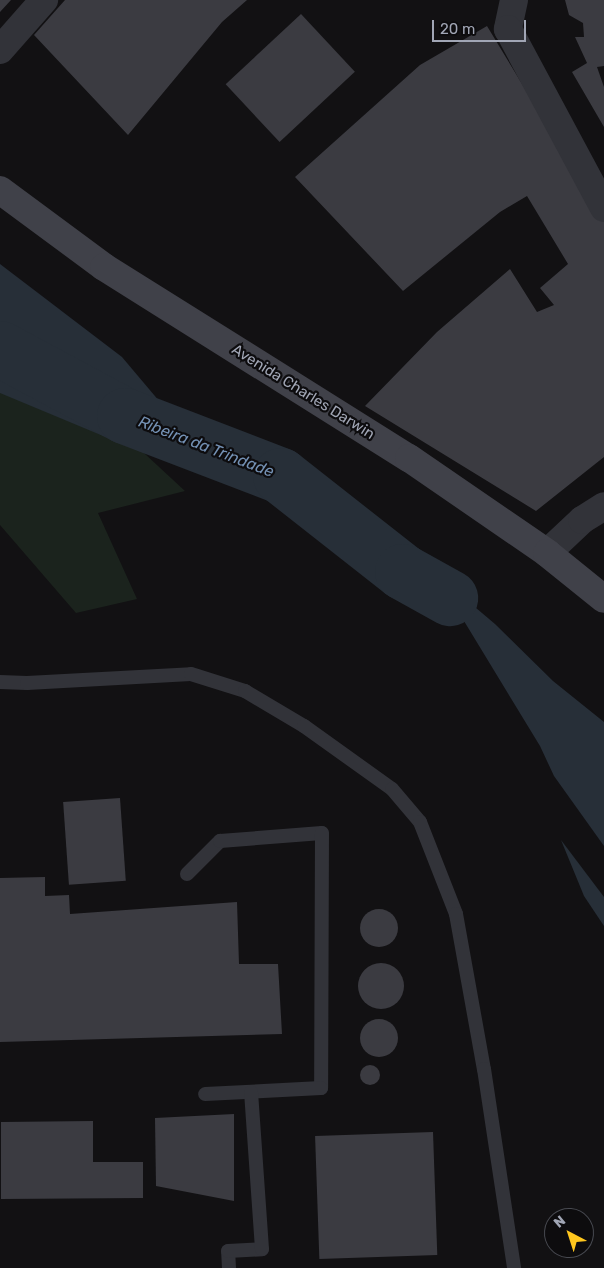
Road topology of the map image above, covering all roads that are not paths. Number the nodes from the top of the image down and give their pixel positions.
1 (44, 0) edge
2 (514, 0) edge
3 (0, 50) edge
4 (0, 190) edge
5 (604, 208) edge
6 (604, 506) edge
7 (547, 553) junction
8 (604, 599) edge
9 (0, 682) edge
10 (187, 874) dead end
11 (251, 1092) junction
12 (205, 1094) dead end
13 (229, 1268) edge
14 (514, 1268) edge

1 - 3 street
2 - 5 street
4 - 7 main road, Avenida Charles Darwin
6 - 7 street
7 - 8 main road, Avenida Charles Darwin
9 - 14 lane
10 - 11 lane
11 - 12 lane
11 - 13 lane

